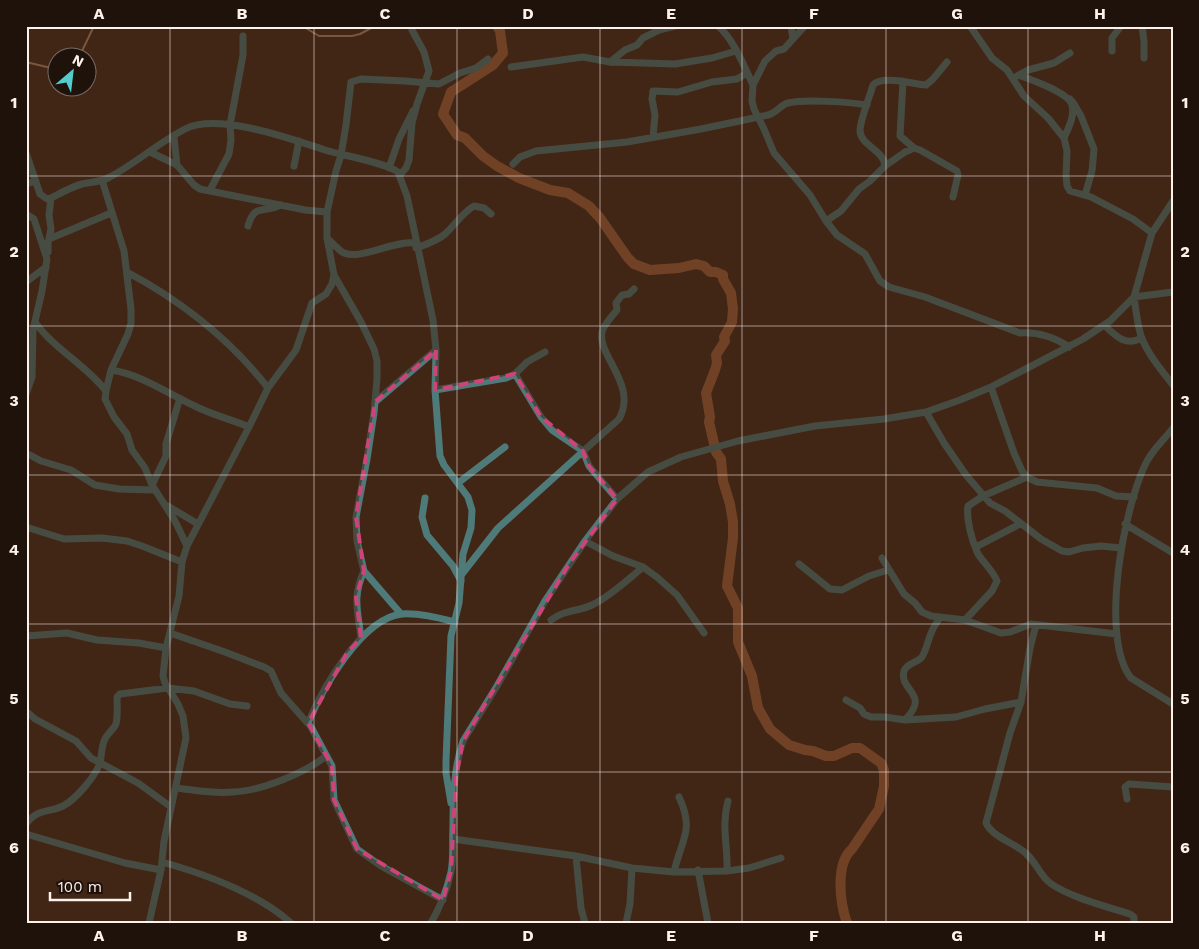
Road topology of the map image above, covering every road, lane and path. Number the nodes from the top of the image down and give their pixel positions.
1 (676, 26) edge
2 (718, 26) edge
3 (791, 26) edge
4 (805, 26) edge
5 (970, 26) edge
6 (1121, 26) edge
7 (1142, 26) edge
8 (665, 28) edge
9 (724, 29) edge
10 (412, 30) dead end
11 (243, 36) dead end
12 (793, 39) junction
13 (736, 51) junction
14 (1112, 51) dead end
15 (1070, 53) dead end
16 (1144, 58) dead end
17 (488, 59) dead end
18 (610, 62) junction
19 (947, 62) dead end
20 (511, 67) dead end
21 (747, 73) junction
22 (1016, 77) junction
23 (903, 81) junction
24 (426, 83) junction
25 (753, 85) junction
26 (1070, 99) junction
27 (417, 104) junction
28 (867, 105) junction
29 (759, 117) junction
30 (230, 125) junction
31 (174, 136) junction
32 (653, 137) junction
33 (1064, 138) junction
34 (299, 141) junction
35 (914, 148) junction
36 (26, 152) edge
37 (150, 152) junction
38 (341, 155) junction
39 (176, 164) junction
40 (513, 164) dead end
41 (294, 166) dead end
42 (885, 166) junction
43 (389, 168) junction
44 (400, 175) junction
45 (102, 180) junction
46 (36, 181) junction
47 (26, 184) edge
48 (210, 190) junction
49 (1085, 195) junction
50 (953, 197) dead end
51 (51, 198) junction
52 (1173, 201) edge
53 (281, 205) junction
54 (327, 212) junction
55 (112, 213) junction
56 (26, 214) edge
57 (491, 214) dead end
58 (826, 221) junction
59 (248, 226) dead end
60 (1152, 233) junction
61 (327, 238) junction
62 (49, 239) junction
63 (416, 245) junction
64 (46, 268) junction
65 (127, 272) junction
66 (334, 275) junction
67 (26, 282) edge
68 (634, 289) dead end
69 (1173, 292) edge
70 (1134, 297) junction
71 (36, 322) junction
72 (1104, 325) junction
73 (29, 338) edge
74 (1142, 338) junction
75 (1068, 347) junction
76 (436, 350) junction
77 (545, 352) dead end
78 (112, 370) junction
79 (515, 374) junction
80 (1173, 385) edge
81 (991, 387) junction
82 (268, 388) junction
83 (435, 390) junction
84 (106, 391) junction
85 (26, 394) edge
86 (180, 398) junction
87 (375, 402) junction
88 (926, 412) junction
89 (250, 428) junction
90 (1173, 428) edge
91 (505, 447) dead end
92 (584, 452) junction
93 (30, 455) dead end
94 (1027, 477) junction
95 (458, 483) junction
96 (153, 488) junction
97 (983, 496) junction
98 (1134, 497) junction
99 (425, 498) dead end
100 (617, 499) junction
101 (165, 504) junction
102 (198, 524) junction
103 (1020, 524) junction
104 (1125, 524) junction
105 (26, 527) edge
106 (585, 541) junction
107 (187, 546) junction
108 (976, 546) junction
109 (1121, 548) junction
110 (1173, 554) edge
111 (882, 558) dead end
112 (182, 562) junction
113 (800, 564) dead end
114 (642, 567) junction
115 (888, 570) junction
116 (364, 571) junction
117 (461, 578) junction
118 (401, 614) junction
119 (940, 618) junction
120 (551, 620) dead end
121 (965, 620) junction
122 (455, 622) junction
123 (1036, 625) junction
124 (704, 632) dead end
125 (170, 633) junction
126 (1117, 634) junction
127 (26, 636) edge
128 (361, 638) junction
129 (166, 648) junction
130 (168, 688) junction
131 (846, 700) dead end
132 (1021, 702) junction
133 (1173, 704) edge
134 (247, 706) dead end
135 (26, 711) edge
136 (905, 720) junction
137 (308, 723) junction
138 (326, 756) junction
139 (100, 764) junction
140 (1173, 787) edge
141 (176, 788) junction
142 (678, 797) dead end
143 (1127, 799) dead end
144 (728, 801) dead end
145 (171, 807) junction
146 (453, 810) junction
147 (26, 824) edge
148 (26, 834) edge
149 (453, 839) junction
150 (576, 856) junction
151 (781, 858) dead end
152 (162, 866) junction
153 (632, 868) junction
154 (698, 870) junction
155 (727, 871) junction
156 (674, 872) junction
157 (443, 900) junction
158 (708, 922) edge
159 (149, 923) edge
160 (291, 923) edge
161 (430, 923) edge
162 (585, 923) edge
163 (626, 923) edge
164 (1134, 923) edge

1 - 8 street
2 - 9 street
3 - 12 street
4 - 12 street
5 - 22 street
6 - 14 street
7 - 16 street
8 - 18 street
9 - 13 street
10 - 24 street
11 - 30 street
12 - 25 street
13 - 18 street
13 - 21 street
15 - 22 street
17 - 24 street
18 - 20 street
19 - 23 street
21 - 25 street
21 - 32 street
22 - 26 street
22 - 33 street
23 - 28 street
23 - 35 street
24 - 27 street
24 - 38 street
25 - 29 street
26 - 33 street
26 - 49 street
27 - 43 street
27 - 44 street
28 - 29 street
28 - 42 street
29 - 32 street
29 - 58 street
30 - 31 street
30 - 34 street
30 - 48 street
31 - 37 street
31 - 39 street
32 - 40 street
33 - 49 street
34 - 38 street
34 - 41 street
35 - 42 street
35 - 50 street
36 - 46 street
37 - 39 street
37 - 45 street
38 - 43 street
38 - 54 street
39 - 48 street
42 - 58 street
43 - 44 street
44 - 63 street
45 - 51 street
45 - 55 street
46 - 47 street
46 - 51 street
48 - 53 street
49 - 60 street
51 - 62 street
52 - 60 street
53 - 54 street
53 - 59 street
54 - 61 street
55 - 62 street
55 - 65 street
56 - 64 street
57 - 63 street
58 - 75 street
60 - 70 street
61 - 63 street
61 - 66 street
62 - 64 street
63 - 76 street
64 - 67 street
64 - 71 street
65 - 78 street
65 - 82 street
66 - 82 street
66 - 87 street
68 - 92 street
69 - 70 street
70 - 72 street
70 - 74 street
71 - 73 street
71 - 84 street
72 - 74 street
72 - 75 street
73 - 85 street
74 - 80 street
75 - 81 street
76 - 83 street
76 - 87 street
77 - 79 street
78 - 84 street
78 - 86 street
79 - 83 street
79 - 92 street
81 - 88 street
81 - 94 street
82 - 89 street
83 - 95 street
84 - 96 street
86 - 89 street
86 - 96 street
87 - 116 street
88 - 97 street
88 - 100 street
89 - 102 street
90 - 98 street
91 - 95 street
92 - 100 street
92 - 117 street
93 - 96 street
94 - 97 street
94 - 98 street
95 - 117 street
96 - 101 street
97 - 103 street
97 - 108 street
98 - 104 street
99 - 117 street
100 - 106 street
101 - 102 street
101 - 107 street
102 - 107 street
103 - 108 street
103 - 109 street
104 - 109 street
104 - 110 street
105 - 112 street
106 - 114 street
106 - 146 street
107 - 112 street
108 - 121 street
109 - 126 street
111 - 115 street
112 - 125 street
113 - 115 street
114 - 120 street
114 - 124 street
115 - 119 street
116 - 118 street
116 - 128 street
117 - 122 street
118 - 122 street
118 - 128 street
119 - 121 street
119 - 136 street
121 - 123 street
122 - 146 street
123 - 126 street
123 - 132 street
125 - 129 street
125 - 137 street
126 - 133 street
127 - 129 street
128 - 137 street
129 - 130 street
130 - 134 street
130 - 139 street
130 - 141 street
131 - 136 street
132 - 136 street
132 - 164 street
135 - 139 street
137 - 138 street
138 - 141 street
138 - 157 street
139 - 145 street
139 - 147 street
140 - 143 street
141 - 145 street
142 - 156 street
144 - 155 street
145 - 152 street
146 - 149 street
148 - 152 street
149 - 150 street
149 - 157 street
150 - 153 street
150 - 162 street
151 - 155 street
152 - 159 street
152 - 160 street
153 - 156 street
153 - 163 street
154 - 155 street
154 - 156 street
154 - 158 street
157 - 161 street

